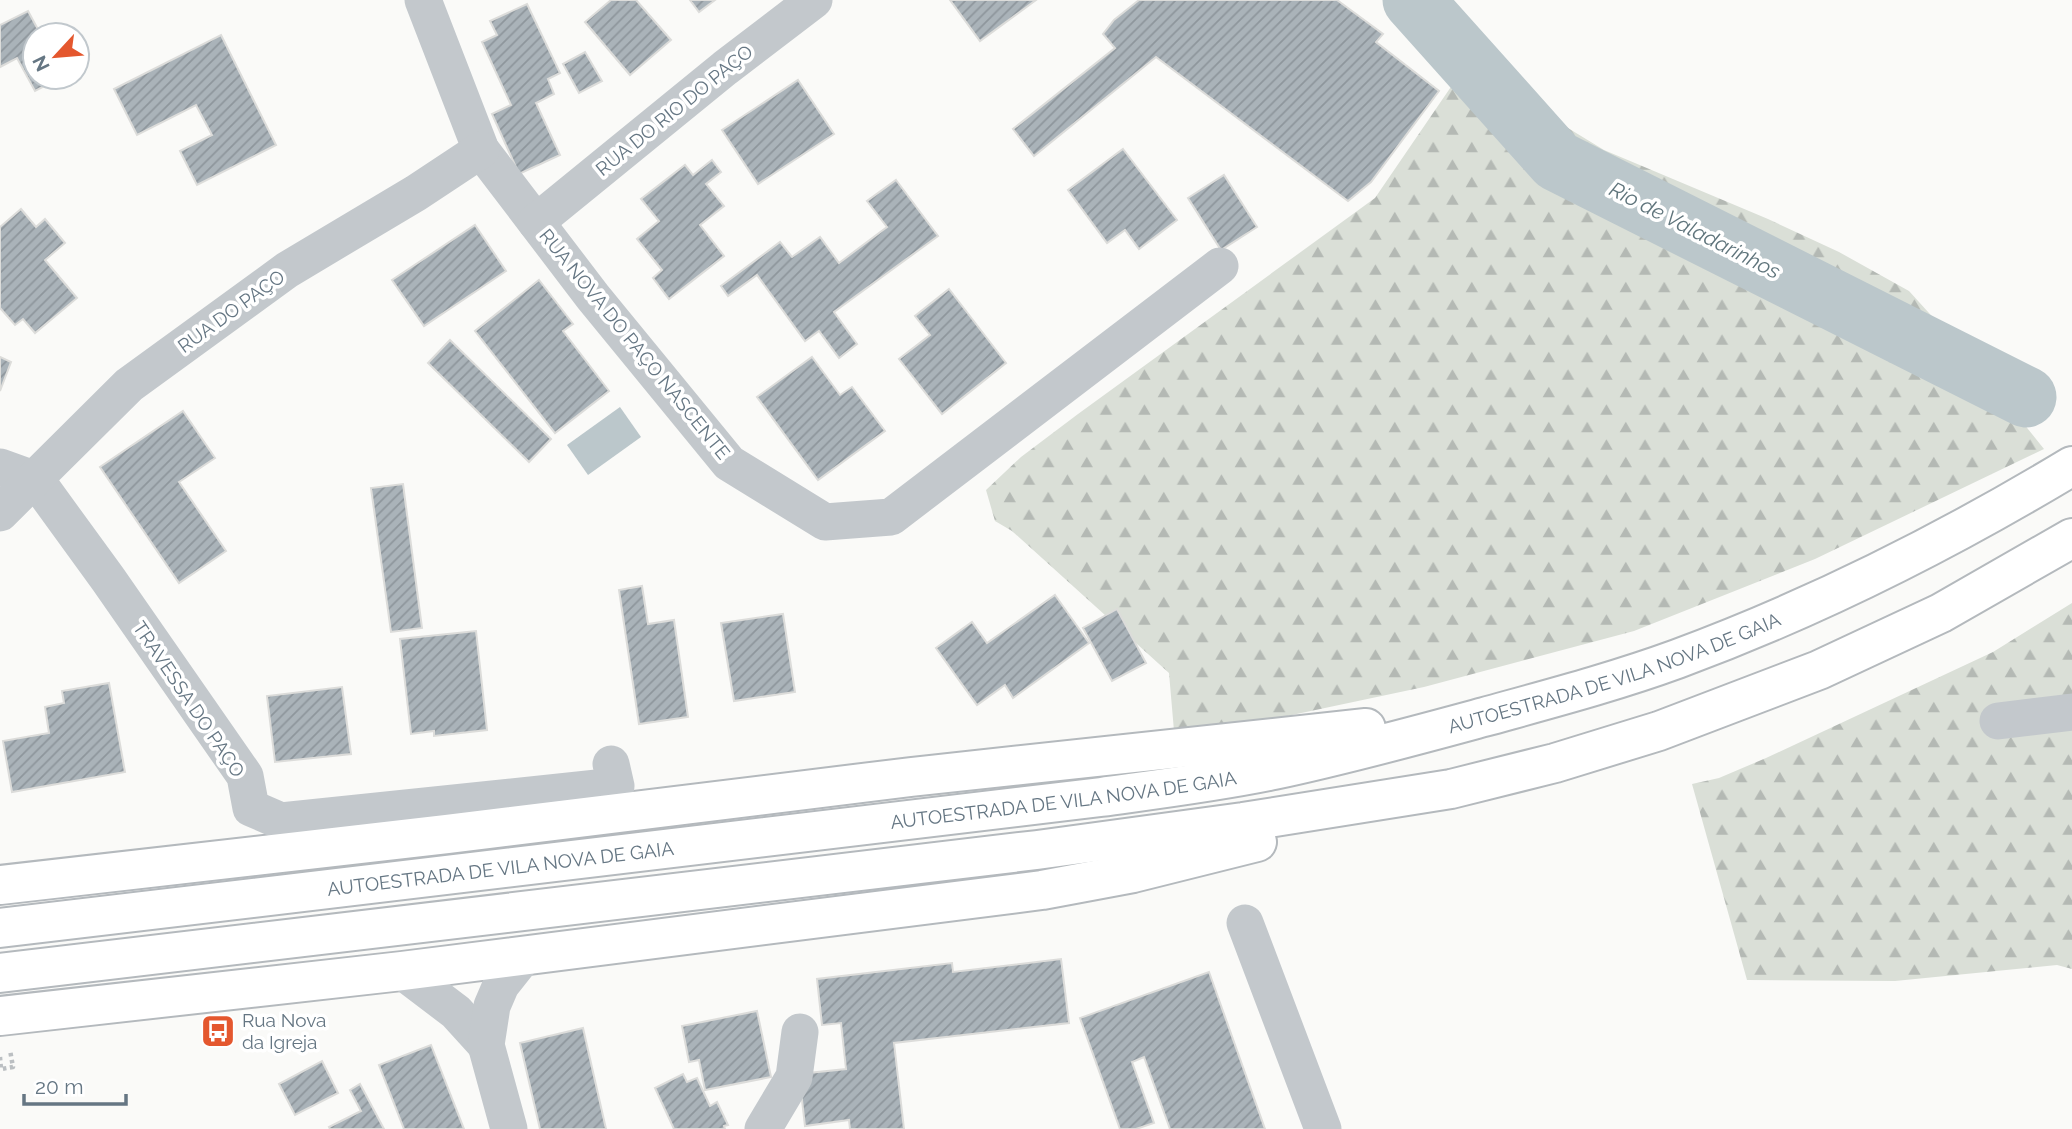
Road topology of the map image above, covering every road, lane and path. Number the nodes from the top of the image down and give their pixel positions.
1 (423, 0) edge
2 (814, 0) edge
3 (481, 150) junction
4 (536, 222) junction
5 (1220, 266) dead end
6 (2072, 466) edge
7 (0, 467) edge
8 (36, 480) junction
9 (0, 513) edge
10 (2072, 538) edge
11 (2072, 712) edge
12 (1497, 714) junction
13 (1998, 720) dead end
14 (611, 764) dead end
15 (1451, 789) junction
16 (0, 885) edge
17 (1245, 923) dead end
18 (0, 928) edge
19 (524, 956) junction
20 (402, 971) junction
21 (0, 973) edge
22 (0, 1016) edge
23 (800, 1032) dead end
24 (486, 1045) junction
25 (0, 1058) edge
26 (13, 1068) dead end
27 (509, 1129) edge
28 (763, 1129) edge
29 (1323, 1129) edge

1 - 3 street, RUA NOVA DO PAÇO NASCENTE
2 - 4 street, RUA DO RIO DO PAÇO
3 - 4 street, RUA NOVA DO PAÇO NASCENTE
3 - 8 street, RUA DO PAÇO
4 - 5 street, RUA NOVA DO PAÇO NASCENTE
6 - 12 highway, AUTOESTRADA DE VILA NOVA DE GAIA
7 - 8 street
8 - 9 street, RUA DO PAÇO
8 - 14 street, TRAVESSA DO PAÇO
10 - 15 highway
11 - 13 street
12 - 16 highway
12 - 18 highway, AUTOESTRADA DE VILA NOVA DE GAIA
15 - 19 highway
15 - 21 highway
17 - 29 street
19 - 20 highway
19 - 24 street
20 - 22 highway
20 - 24 street
23 - 28 street
24 - 27 street
25 - 26 path

